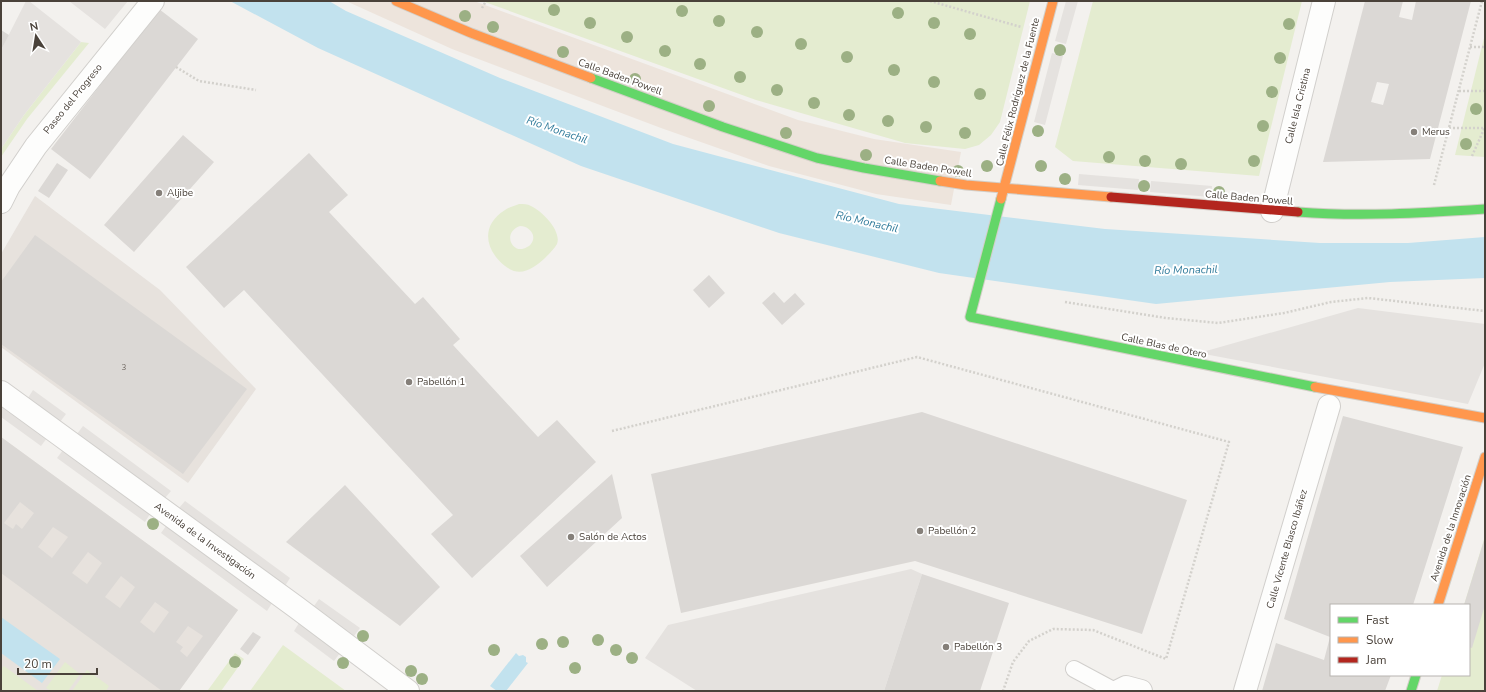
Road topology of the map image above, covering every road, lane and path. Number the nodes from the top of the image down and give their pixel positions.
1 (153, 1) edge
2 (396, 1) edge
3 (486, 1) edge
4 (930, 1) edge
5 (1053, 1) edge
6 (1324, 1) edge
7 (1482, 1) edge
8 (482, 8) dead end
9 (1027, 28) dead end
10 (1470, 47) junction
11 (1485, 47) edge
12 (176, 67) dead end
13 (256, 90) dead end
14 (1459, 91) junction
15 (1485, 91) edge
16 (1449, 128) junction
17 (1485, 128) edge
18 (1472, 156) dead end
19 (1434, 185) dead end
20 (1005, 188) junction
21 (1, 202) edge
22 (1485, 209) edge
23 (1272, 211) junction
24 (1065, 302) dead end
25 (1485, 311) edge
26 (1, 392) edge
27 (1329, 406) dead end
28 (1485, 418) edge
29 (612, 431) dead end
30 (1485, 457) edge
31 (1438, 604) edge
32 (1074, 669) dead end
33 (1416, 676) edge
34 (403, 690) edge
35 (1125, 690) edge
36 (1003, 691) edge
37 (1244, 691) edge
38 (1411, 691) edge

1 - 21 street, Paseo del Progreso
2 - 20 main road, Calle Baden Powell
3 - 8 path
4 - 9 path
5 - 20 main road, Calle Félix Rodríguez de la Fuente
6 - 23 street, Calle Isla Cristina
7 - 10 path
10 - 11 path
10 - 14 path
12 - 13 path
14 - 15 path
14 - 16 path
16 - 17 path
16 - 19 path
17 - 18 path
20 - 23 main road, Calle Baden Powell
20 - 28 main road, Calle Blas de Otero
22 - 23 main road, Calle Baden Powell
24 - 25 path
26 - 34 street, Avenida de la Investigación
27 - 37 street, Calle Vicente Blasco Ibáñez
29 - 36 path
30 - 31 main road, Avenida de la Innovación
32 - 35 lane
33 - 38 main road

